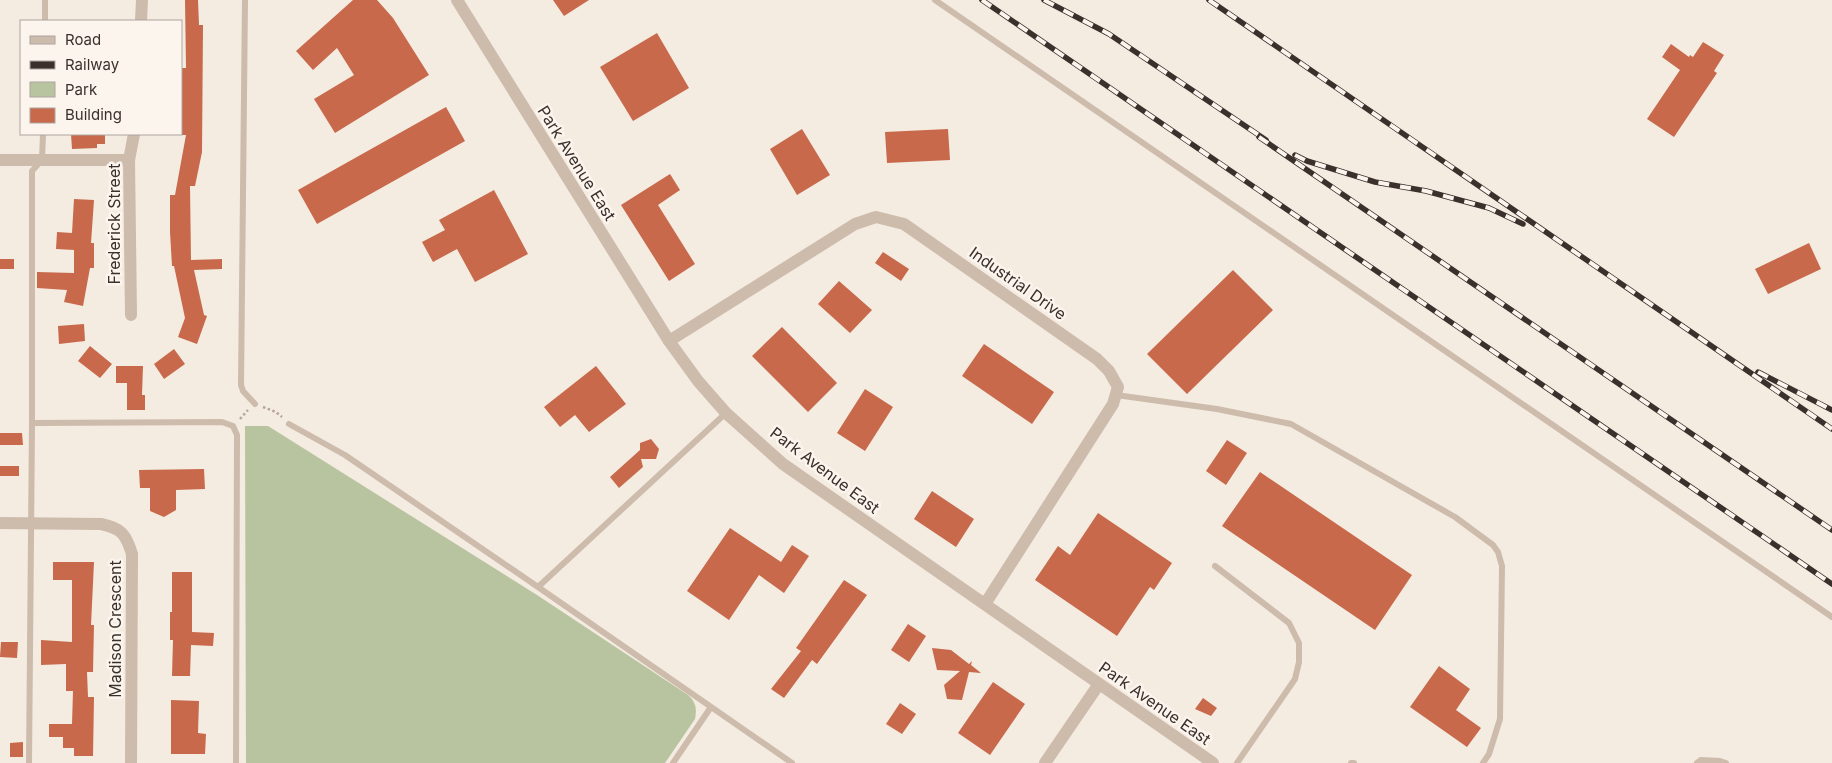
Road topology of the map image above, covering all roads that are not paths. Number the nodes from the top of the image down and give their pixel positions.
1 (45, 0) edge
2 (142, 0) edge
3 (245, 0) edge
4 (457, 0) edge
5 (935, 0) edge
6 (45, 20) edge
7 (141, 20) edge
8 (43, 135) edge
9 (134, 135) edge
10 (0, 160) edge
11 (42, 160) junction
12 (129, 160) junction
13 (131, 315) dead end
14 (669, 341) junction
15 (1116, 395) junction
16 (254, 404) dead end
17 (726, 413) junction
18 (32, 423) junction
19 (289, 424) dead end
20 (0, 522) edge
21 (30, 523) junction
22 (1215, 566) dead end
23 (538, 587) junction
24 (985, 604) junction
25 (1832, 618) edge
26 (1099, 684) junction
27 (711, 707) junction
28 (29, 763) edge
29 (131, 763) edge
30 (236, 763) edge
31 (673, 763) edge
32 (792, 763) edge
33 (1045, 763) edge
34 (1214, 763) edge
35 (1237, 763) edge
36 (1483, 763) edge
37 (1697, 763) edge
38 (1726, 763) edge

1 - 6 lane
2 - 7 street
3 - 16 lane
4 - 14 street, Park Avenue East
5 - 25 lane
8 - 11 lane
9 - 12 street, Frederick Street
10 - 11 street
11 - 12 street
11 - 18 lane
12 - 13 street, Frederick Street
14 - 15 street, Industrial Drive
14 - 17 street, Park Avenue East
15 - 24 street
15 - 36 lane
17 - 23 lane
17 - 24 street, Park Avenue East
18 - 21 lane
18 - 30 lane
19 - 23 lane
20 - 21 street, Madison Crescent
21 - 28 lane
21 - 29 street, Madison Crescent
22 - 35 lane
23 - 27 lane
24 - 26 street, Park Avenue East
26 - 33 street
26 - 34 street, Park Avenue East
27 - 31 lane
27 - 32 lane
37 - 38 lane

